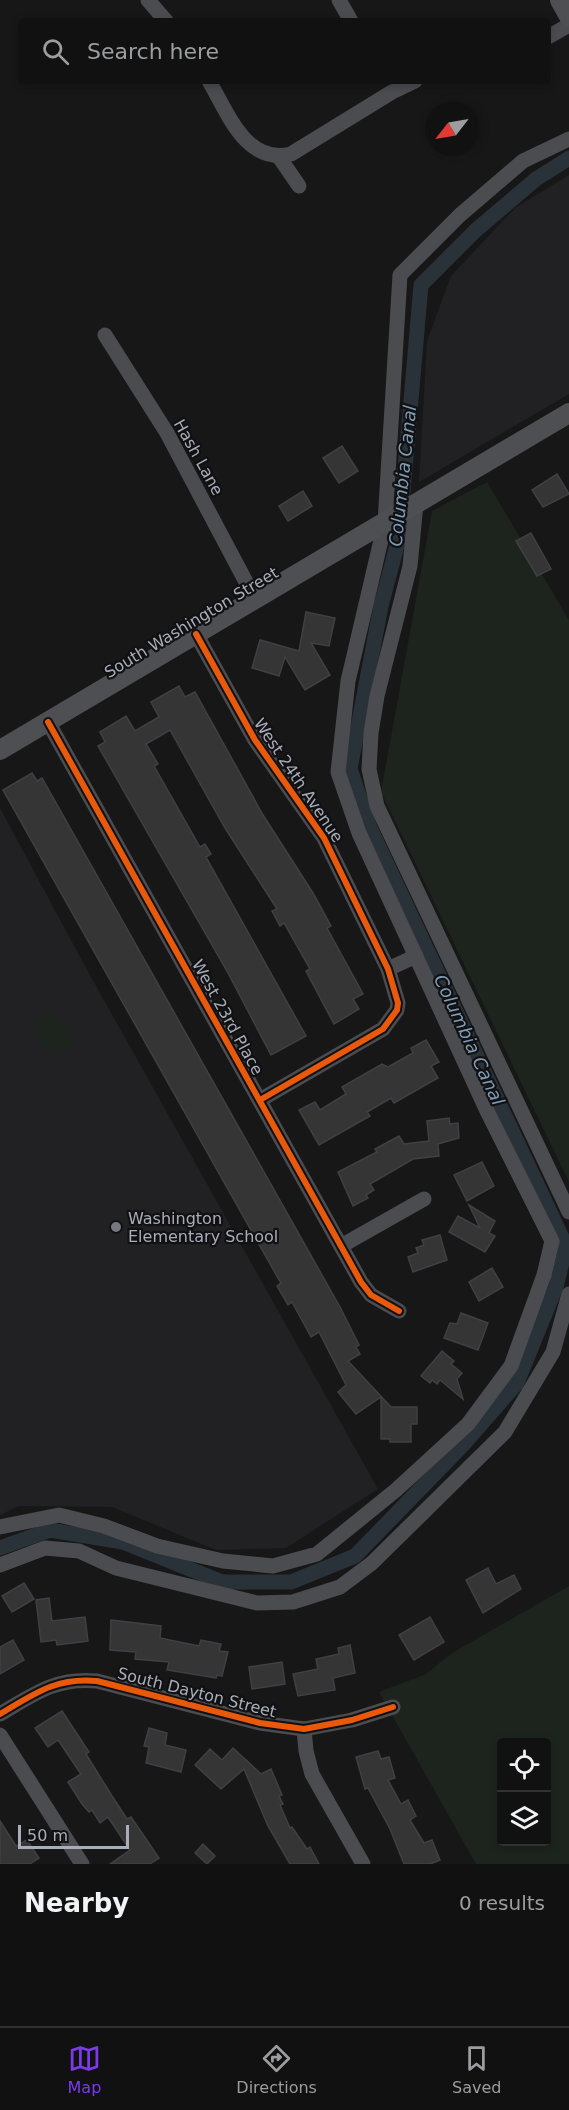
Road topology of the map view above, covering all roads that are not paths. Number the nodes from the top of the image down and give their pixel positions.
1 (148, 0) edge
2 (339, 0) edge
3 (560, 0) edge
4 (569, 16) edge
5 (163, 18) edge
6 (349, 18) edge
7 (569, 25) edge
8 (551, 35) edge
9 (210, 84) edge
10 (389, 86) edge
11 (569, 139) edge
12 (274, 157) junction
13 (298, 186) dead end
14 (105, 335) dead end
15 (569, 413) edge
16 (401, 513) junction
17 (255, 599) junction
18 (196, 634) junction
19 (48, 722) junction
20 (0, 750) edge
21 (416, 956) junction
22 (388, 969) junction
23 (260, 1100) junction
24 (424, 1198) dead end
25 (569, 1212) edge
26 (341, 1246) junction
27 (569, 1294) edge
28 (399, 1311) dead end
29 (0, 1527) edge
30 (0, 1565) edge
31 (393, 1707) dead end
32 (0, 1714) edge
33 (304, 1728) junction
34 (0, 1735) edge
35 (82, 1864) edge
36 (363, 1864) edge

1 - 5 street
2 - 6 street
3 - 4 main road
7 - 8 street
9 - 12 street
10 - 12 street
11 - 16 street
12 - 13 street
14 - 17 street, Hash Lane
15 - 16 main road, South Washington Street
16 - 17 main road, South Washington Street
16 - 21 street
16 - 25 street
17 - 18 main road, South Washington Street
18 - 19 main road, South Washington Street
18 - 22 street, West 24th Avenue
19 - 20 main road, South Washington Street
19 - 23 street, West 23rd Place
21 - 22 street
21 - 29 street
22 - 23 street, West 24th Avenue
23 - 26 street, West 23rd Place
24 - 26 street
26 - 28 street, West 23rd Place
27 - 30 street
31 - 33 street, South Dayton Street
32 - 33 street, South Dayton Street
33 - 36 street
34 - 35 street

